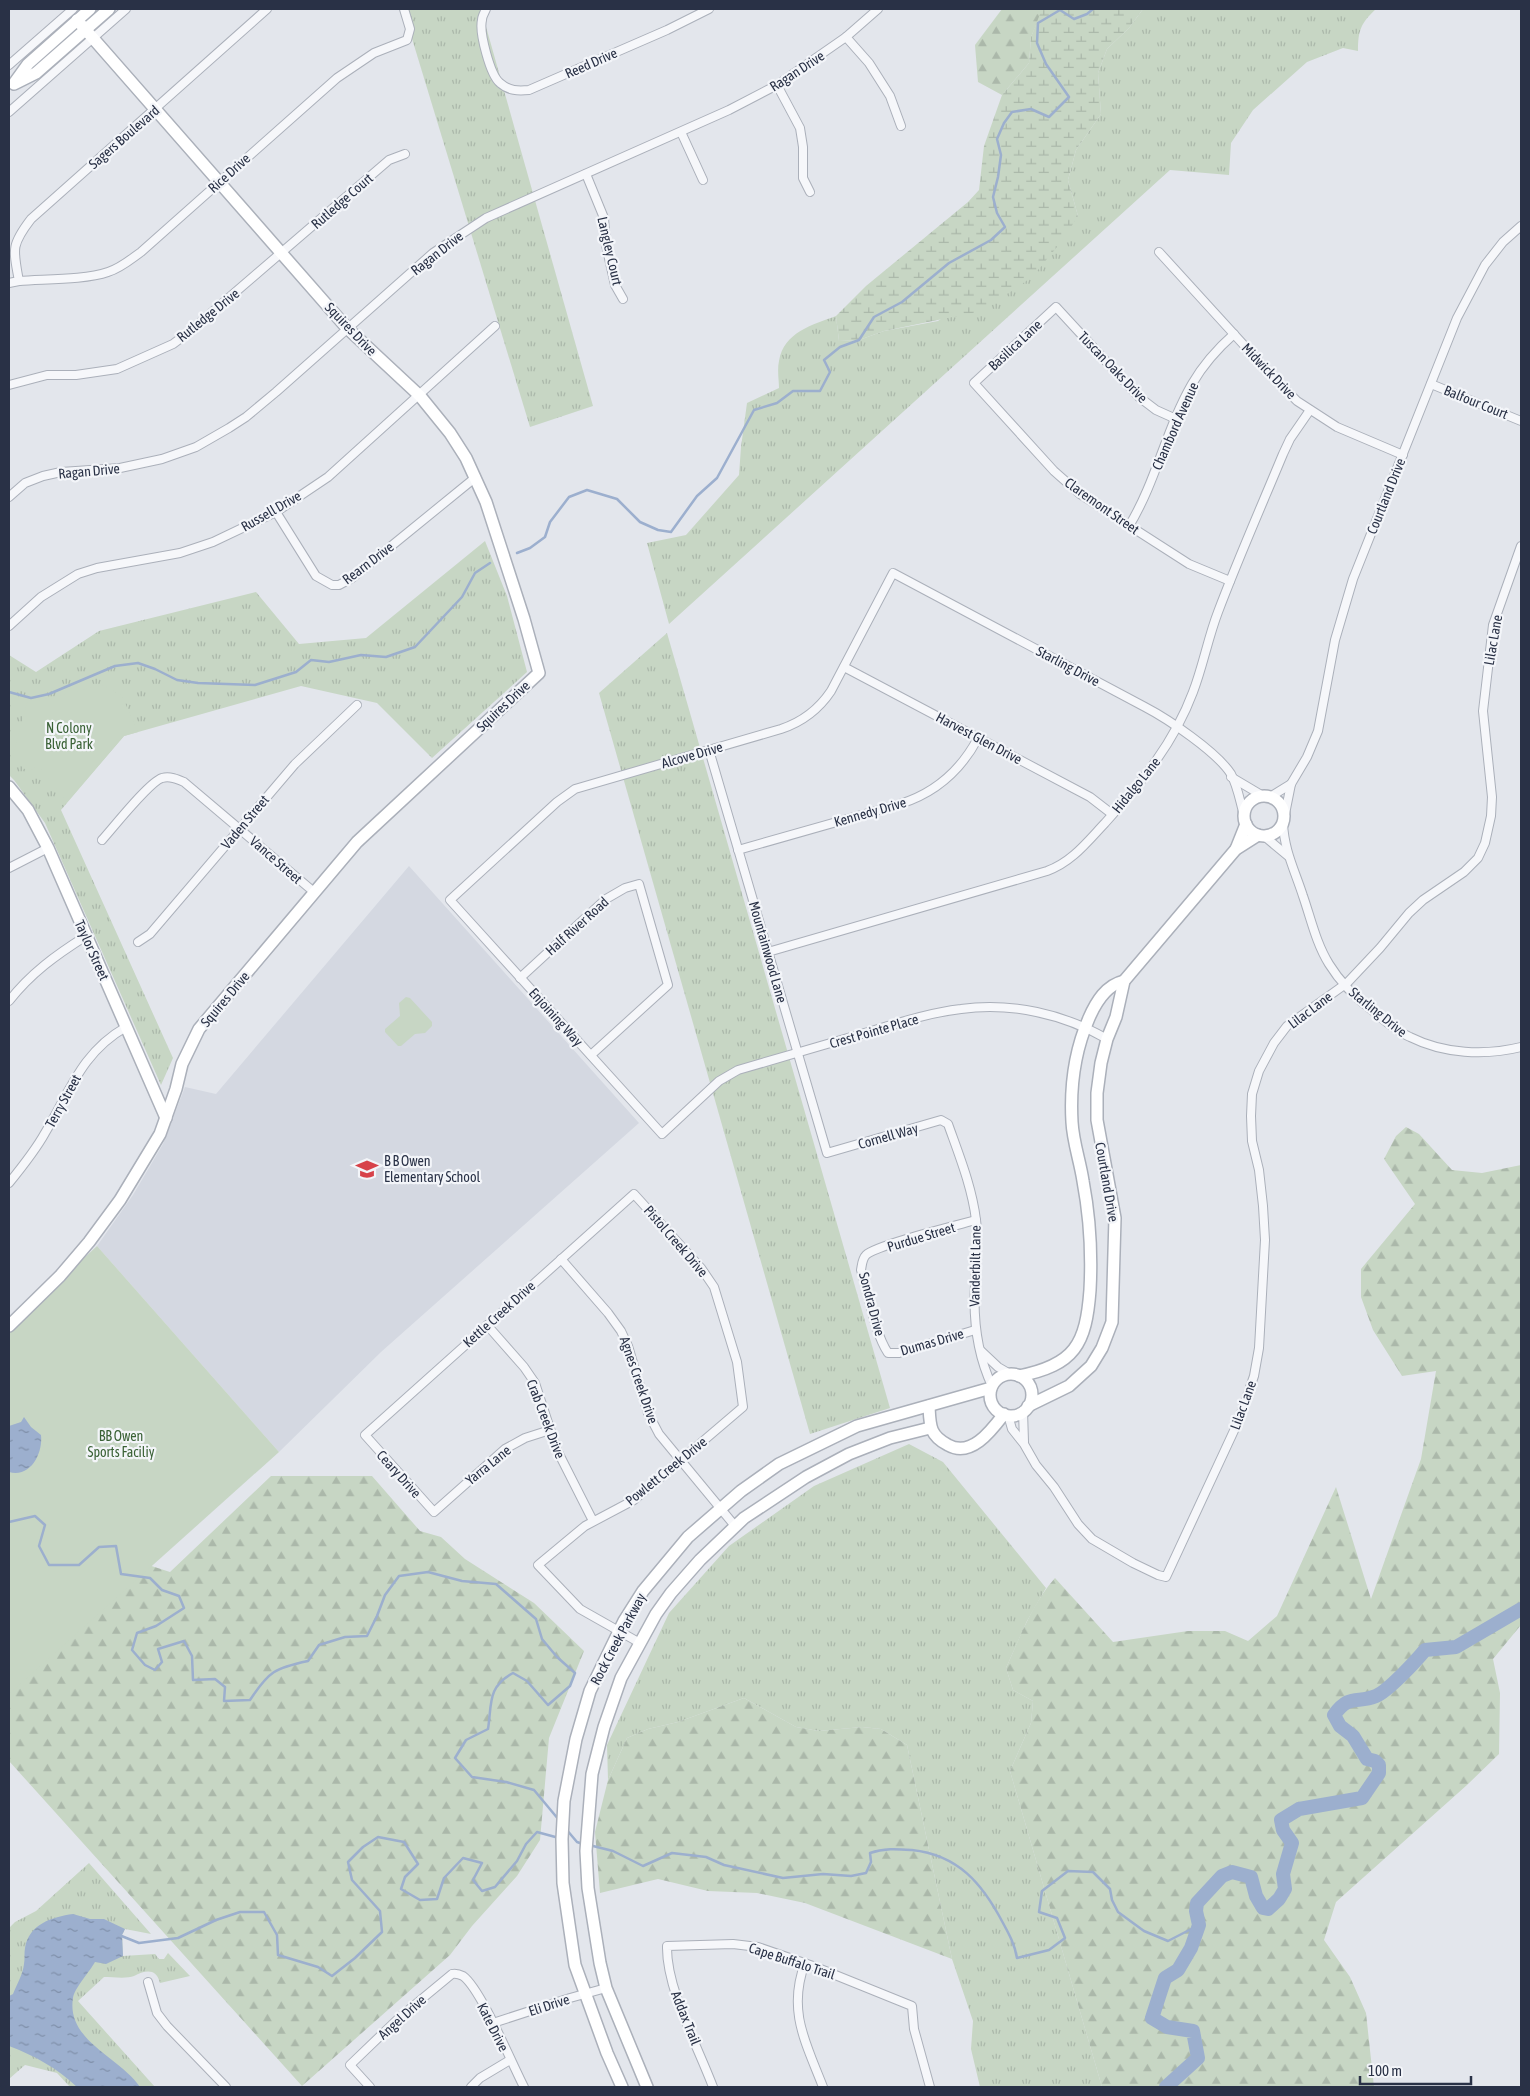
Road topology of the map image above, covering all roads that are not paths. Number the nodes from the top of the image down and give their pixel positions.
1 (90, 9) edge
2 (109, 9) edge
3 (126, 9) edge
4 (267, 9) edge
5 (404, 9) edge
6 (486, 9) edge
7 (709, 9) edge
8 (878, 9) edge
9 (73, 13) edge
10 (89, 34) junction
11 (846, 37) junction
12 (9, 65) edge
13 (778, 85) junction
14 (11, 86) edge
15 (156, 109) junction
16 (9, 112) edge
17 (901, 126) dead end
18 (681, 132) junction
19 (405, 154) dead end
20 (586, 174) junction
21 (703, 180) dead end
22 (219, 181) junction
23 (810, 192) dead end
24 (1521, 226) edge
25 (1159, 252) dead end
26 (282, 253) junction
27 (19, 281) junction
28 (9, 284) edge
29 (623, 299) dead end
30 (1056, 307) joint
31 (495, 326) dead end
32 (347, 328) junction
33 (1234, 334) junction
34 (974, 383) joint
35 (1431, 384) junction
36 (9, 385) edge
37 (420, 396) junction
38 (1310, 410) junction
39 (1176, 419) junction
40 (1521, 421) edge
41 (1404, 455) junction
42 (476, 477) junction
43 (9, 497) edge
44 (276, 512) junction
45 (1129, 526) junction
46 (1521, 546) edge
47 (893, 573) joint
48 (1230, 581) junction
49 (9, 626) edge
50 (844, 667) junction
51 (357, 705) dead end
52 (1177, 727) junction
53 (978, 738) junction
54 (709, 750) junction
55 (1232, 777) junction
56 (1291, 784) junction
57 (9, 787) edge
58 (1266, 796) junction
59 (1112, 814) junction
60 (1245, 820) junction
61 (1283, 821) junction
62 (240, 828) junction
63 (1261, 836) junction
64 (102, 840) dead end
65 (48, 848) junction
66 (1236, 849) junction
67 (738, 850) junction
68 (1288, 856) junction
69 (9, 868) edge
70 (314, 892) junction
71 (450, 900) joint
72 (86, 936) junction
73 (138, 942) dead end
74 (768, 952) junction
75 (520, 978) junction
76 (1124, 981) junction
77 (1344, 984) junction
78 (9, 1001) edge
79 (126, 1026) junction
80 (1086, 1026) junction
81 (1107, 1039) junction
82 (1521, 1048) edge
83 (798, 1053) junction
84 (591, 1055) junction
85 (166, 1118) junction
86 (948, 1124) joint
87 (662, 1134) joint
88 (827, 1153) joint
89 (9, 1183) edge
90 (634, 1194) joint
91 (976, 1220) junction
92 (866, 1254) joint
93 (561, 1260) junction
94 (487, 1325) junction
95 (9, 1326) edge
96 (975, 1330) junction
97 (981, 1351) junction
98 (888, 1353) joint
99 (1015, 1375) junction
100 (991, 1387) junction
101 (929, 1406) junction
102 (743, 1407) joint
103 (1025, 1409) junction
104 (1006, 1415) junction
105 (886, 1417) junction
106 (930, 1428) junction
107 (550, 1430) junction
108 (365, 1435) joint
109 (890, 1438) junction
110 (1024, 1444) junction
111 (680, 1461) junction
112 (721, 1507) junction
113 (434, 1512) joint
114 (593, 1521) junction
115 (735, 1526) junction
116 (619, 1630) junction
117 (640, 1643) junction
118 (667, 1946) joint
119 (805, 1963) junction
120 (456, 1973) joint
121 (148, 1982) dead end
122 (606, 1988) junction
123 (586, 1994) junction
124 (493, 2023) junction
125 (510, 2060) junction
126 (226, 2087) edge
127 (370, 2087) edge
128 (471, 2087) edge
129 (524, 2087) edge
130 (622, 2087) edge
131 (647, 2087) edge
132 (713, 2087) edge
133 (823, 2087) edge
134 (930, 2087) edge

1 - 9 street
2 - 10 street
3 - 10 street
4 - 15 street, Sagers Boulevard
5 - 22 street, Rice Drive
6 - 7 street, Reed Drive
8 - 11 street, Ragan Drive
9 - 10 street, Squires Drive
9 - 12 street
9 - 14 street
10 - 14 street
10 - 15 street, Squires Drive
10 - 16 street
11 - 13 street, Ragan Drive
11 - 17 street
13 - 18 street, Ragan Drive
13 - 23 street
15 - 22 street, Squires Drive
15 - 27 street, Sagers Boulevard
18 - 20 street, Ragan Drive
18 - 21 street
19 - 26 street, Rutledge Court
20 - 29 street, Langley Court
20 - 32 street, Ragan Drive
22 - 26 street, Squires Drive
22 - 27 street, Rice Drive
24 - 35 street, Courtland Drive
25 - 33 street, Midwick Drive
26 - 32 street, Squires Drive
26 - 36 street, Rutledge Drive
27 - 28 street, Rice Drive
30 - 34 street, Basilica Lane
30 - 39 street, Tuscan Oaks Drive
31 - 37 street, Russell Drive
32 - 37 street, Squires Drive
32 - 43 street, Ragan Drive
33 - 38 street, Midwick Drive
33 - 39 street, Chambord Avenue
34 - 45 street, Claremont Street
35 - 40 street, Balfour Court
35 - 41 street, Courtland Drive
37 - 42 street, Squires Drive
37 - 44 street, Russell Drive
38 - 41 street, Midwick Drive
38 - 48 street, Hidalgo Lane
39 - 45 street, Chambord Avenue
41 - 56 street, Courtland Drive
42 - 44 street, Rearn Drive
42 - 70 street, Squires Drive
44 - 49 street, Russell Drive
45 - 48 street, Claremont Street
46 - 77 street, Lilac Lane
47 - 50 street, Alcove Drive
47 - 52 street, Starling Drive
48 - 52 street, Hidalgo Lane
50 - 53 street, Harvest Glen Drive
50 - 54 street, Alcove Drive
51 - 62 street, Vaden Street
52 - 55 street, Starling Drive
52 - 59 street, Hidalgo Lane
53 - 59 street, Harvest Glen Drive
53 - 67 street, Kennedy Drive
54 - 67 street, Mountainwood Lane
54 - 71 street, Alcove Drive
55 - 58 street, Starling Drive
55 - 60 street, Starling Drive
56 - 58 street, Courtland Drive
56 - 61 street, Courtland Drive
57 - 65 street, Taylor Street
58 - 60 street
58 - 61 street
59 - 74 street, Hidalgo Lane
60 - 63 street
60 - 66 street, Courtland Drive
61 - 63 street
61 - 68 street, Starling Drive
62 - 64 street, Vance Street
62 - 70 street, Vance Street
62 - 73 street, Vaden Street
63 - 66 street, Courtland Drive
63 - 68 street
65 - 69 street
65 - 72 street, Taylor Street
66 - 76 street, Courtland Drive
67 - 74 street, Mountainwood Lane
68 - 77 street, Starling Drive
70 - 85 street, Squires Drive
71 - 75 street, Enjoining Way
72 - 78 street
72 - 79 street, Taylor Street
74 - 83 street, Mountainwood Lane
75 - 84 street, Enjoining Way
75 - 84 street, Half River Road
76 - 80 street, Courtland Drive
76 - 81 street, Courtland Drive
77 - 82 street, Starling Drive
77 - 110 street, Lilac Lane
79 - 85 street, Taylor Street
79 - 89 street, Terry Street
80 - 81 street, Crest Pointe Place
80 - 83 street, Crest Pointe Place
80 - 99 street, Courtland Drive
81 - 103 street, Courtland Drive
83 - 87 street, Crest Pointe Place
83 - 88 street, Mountainwood Lane
84 - 87 street, Enjoining Way
85 - 95 street, Squires Drive
86 - 88 street, Cornell Way
86 - 91 street, Vanderbilt Lane
90 - 93 street, Kettle Creek Drive
90 - 102 street, Pistol Creek Drive
91 - 92 street, Purdue Street
91 - 96 street, Vanderbilt Lane
92 - 98 street, Sondra Drive
93 - 94 street, Kettle Creek Drive
93 - 111 street, Agnes Creek Drive
94 - 107 street, Crab Creek Drive
94 - 108 street, Kettle Creek Drive
96 - 97 street, Vanderbilt Lane
96 - 98 street, Dumas Drive
97 - 99 street
97 - 100 street, Vanderbilt Lane
99 - 100 street
99 - 103 street
100 - 101 street, Rock Creek Parkway
100 - 104 street
101 - 105 street, Rock Creek Parkway
101 - 106 street
102 - 111 street, Powlett Creek Drive
103 - 104 street
103 - 110 street
104 - 106 street
104 - 110 street
105 - 109 street
105 - 112 street, Rock Creek Parkway
106 - 109 street, Rock Creek Parkway
107 - 113 street, Yarra Lane
107 - 114 street, Crab Creek Drive
108 - 113 street, Ceary Drive
109 - 115 street, Rock Creek Parkway
111 - 112 street, Agnes Creek Drive
111 - 114 street, Powlett Creek Drive
112 - 115 street, Agnes Creek Drive
112 - 116 street, Rock Creek Parkway
114 - 116 street, Powlett Creek Drive
115 - 117 street, Rock Creek Parkway
116 - 117 street
116 - 123 street, Rock Creek Parkway
117 - 122 street, Rock Creek Parkway
118 - 119 street, Cape Buffalo Trail
118 - 132 street, Addax Trail
119 - 133 street
119 - 134 street, Cape Buffalo Trail
120 - 124 street, Kate Drive
120 - 127 street, Angel Drive
121 - 126 street
122 - 123 street, Eli Drive
122 - 131 street, Rock Creek Parkway
123 - 124 street, Eli Drive
123 - 130 street, Rock Creek Parkway
124 - 125 street, Kate Drive
125 - 128 street
125 - 129 street, Kate Drive

